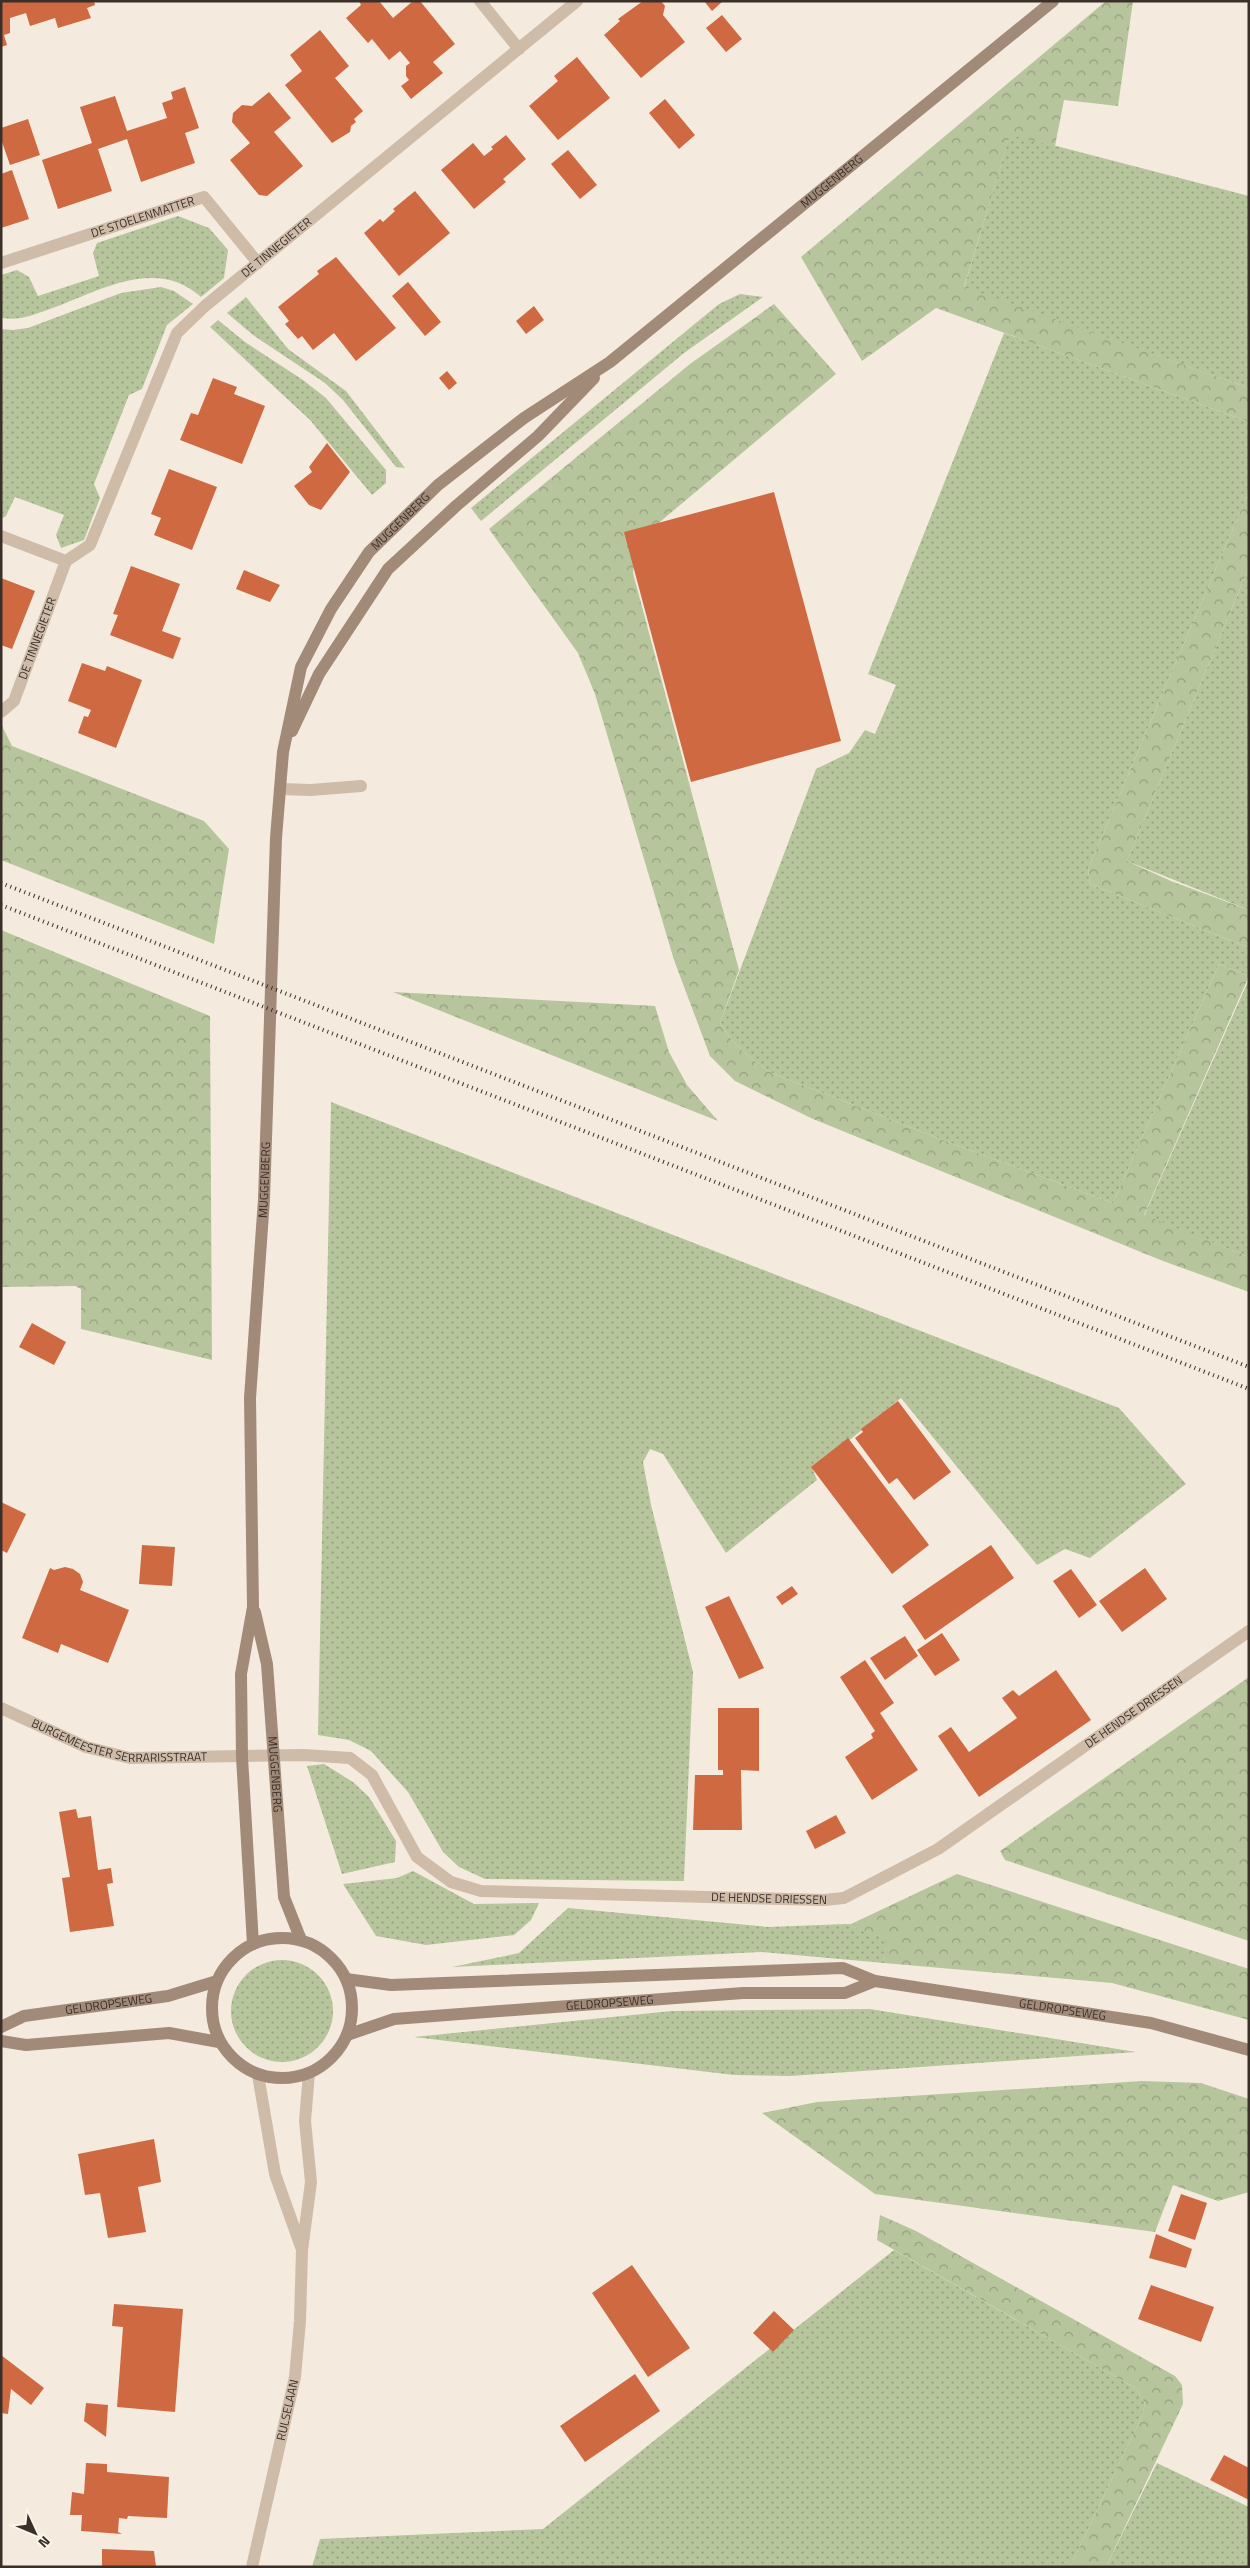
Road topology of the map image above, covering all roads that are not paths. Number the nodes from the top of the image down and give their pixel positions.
1 (480, 1) edge
2 (576, 1) edge
3 (1053, 1) edge
4 (519, 48) junction
5 (1, 263) edge
6 (258, 263) junction
7 (610, 362) junction
8 (1, 536) edge
9 (66, 561) junction
10 (1, 712) edge
11 (283, 752) junction
12 (361, 786) dead end
13 (280, 788) junction
14 (254, 1607) junction
15 (1249, 1631) edge
16 (1, 1708) edge
17 (242, 1757) junction
18 (274, 1757) junction
19 (301, 1940) junction
20 (253, 1944) junction
21 (346, 1979) junction
22 (216, 1981) junction
23 (875, 1981) junction
24 (1, 2027) edge
25 (346, 2035) junction
26 (1, 2041) edge
27 (219, 2042) junction
28 (1249, 2050) edge
29 (309, 2074) junction
30 (258, 2075) junction
31 (302, 2250) junction
32 (252, 2567) edge

1 - 4 street
2 - 4 street, DE TINNEGIETER
3 - 7 main road, MUGGENBERG
4 - 6 street, DE TINNEGIETER
5 - 6 street, DE STOELENMATTER
6 - 9 street, DE TINNEGIETER
7 - 11 main road, MUGGENBERG
7 - 11 main road, MUGGENBERG
8 - 9 street
9 - 10 street, DE TINNEGIETER
11 - 13 main road, MUGGENBERG
12 - 13 street
13 - 14 main road, MUGGENBERG
14 - 17 main road, MUGGENBERG
14 - 18 main road, MUGGENBERG
15 - 18 street, DE HENDSE DRIESSEN
16 - 17 street, BURGEMEESTER SERRARISSTRAAT
17 - 18 street, DE HENDSE DRIESSEN
17 - 20 main road, MUGGENBERG
18 - 19 main road, MUGGENBERG
19 - 20 main road
19 - 21 main road
20 - 22 main road
21 - 23 main road, GELDROPSEWEG
21 - 25 main road
22 - 24 main road, GELDROPSEWEG
22 - 27 main road
23 - 25 main road, GELDROPSEWEG
23 - 28 main road, GELDROPSEWEG
25 - 29 main road
26 - 27 main road
27 - 30 main road
29 - 30 main road
29 - 31 street, RULSELAAN
30 - 31 street, RULSELAAN
31 - 32 street, RULSELAAN

